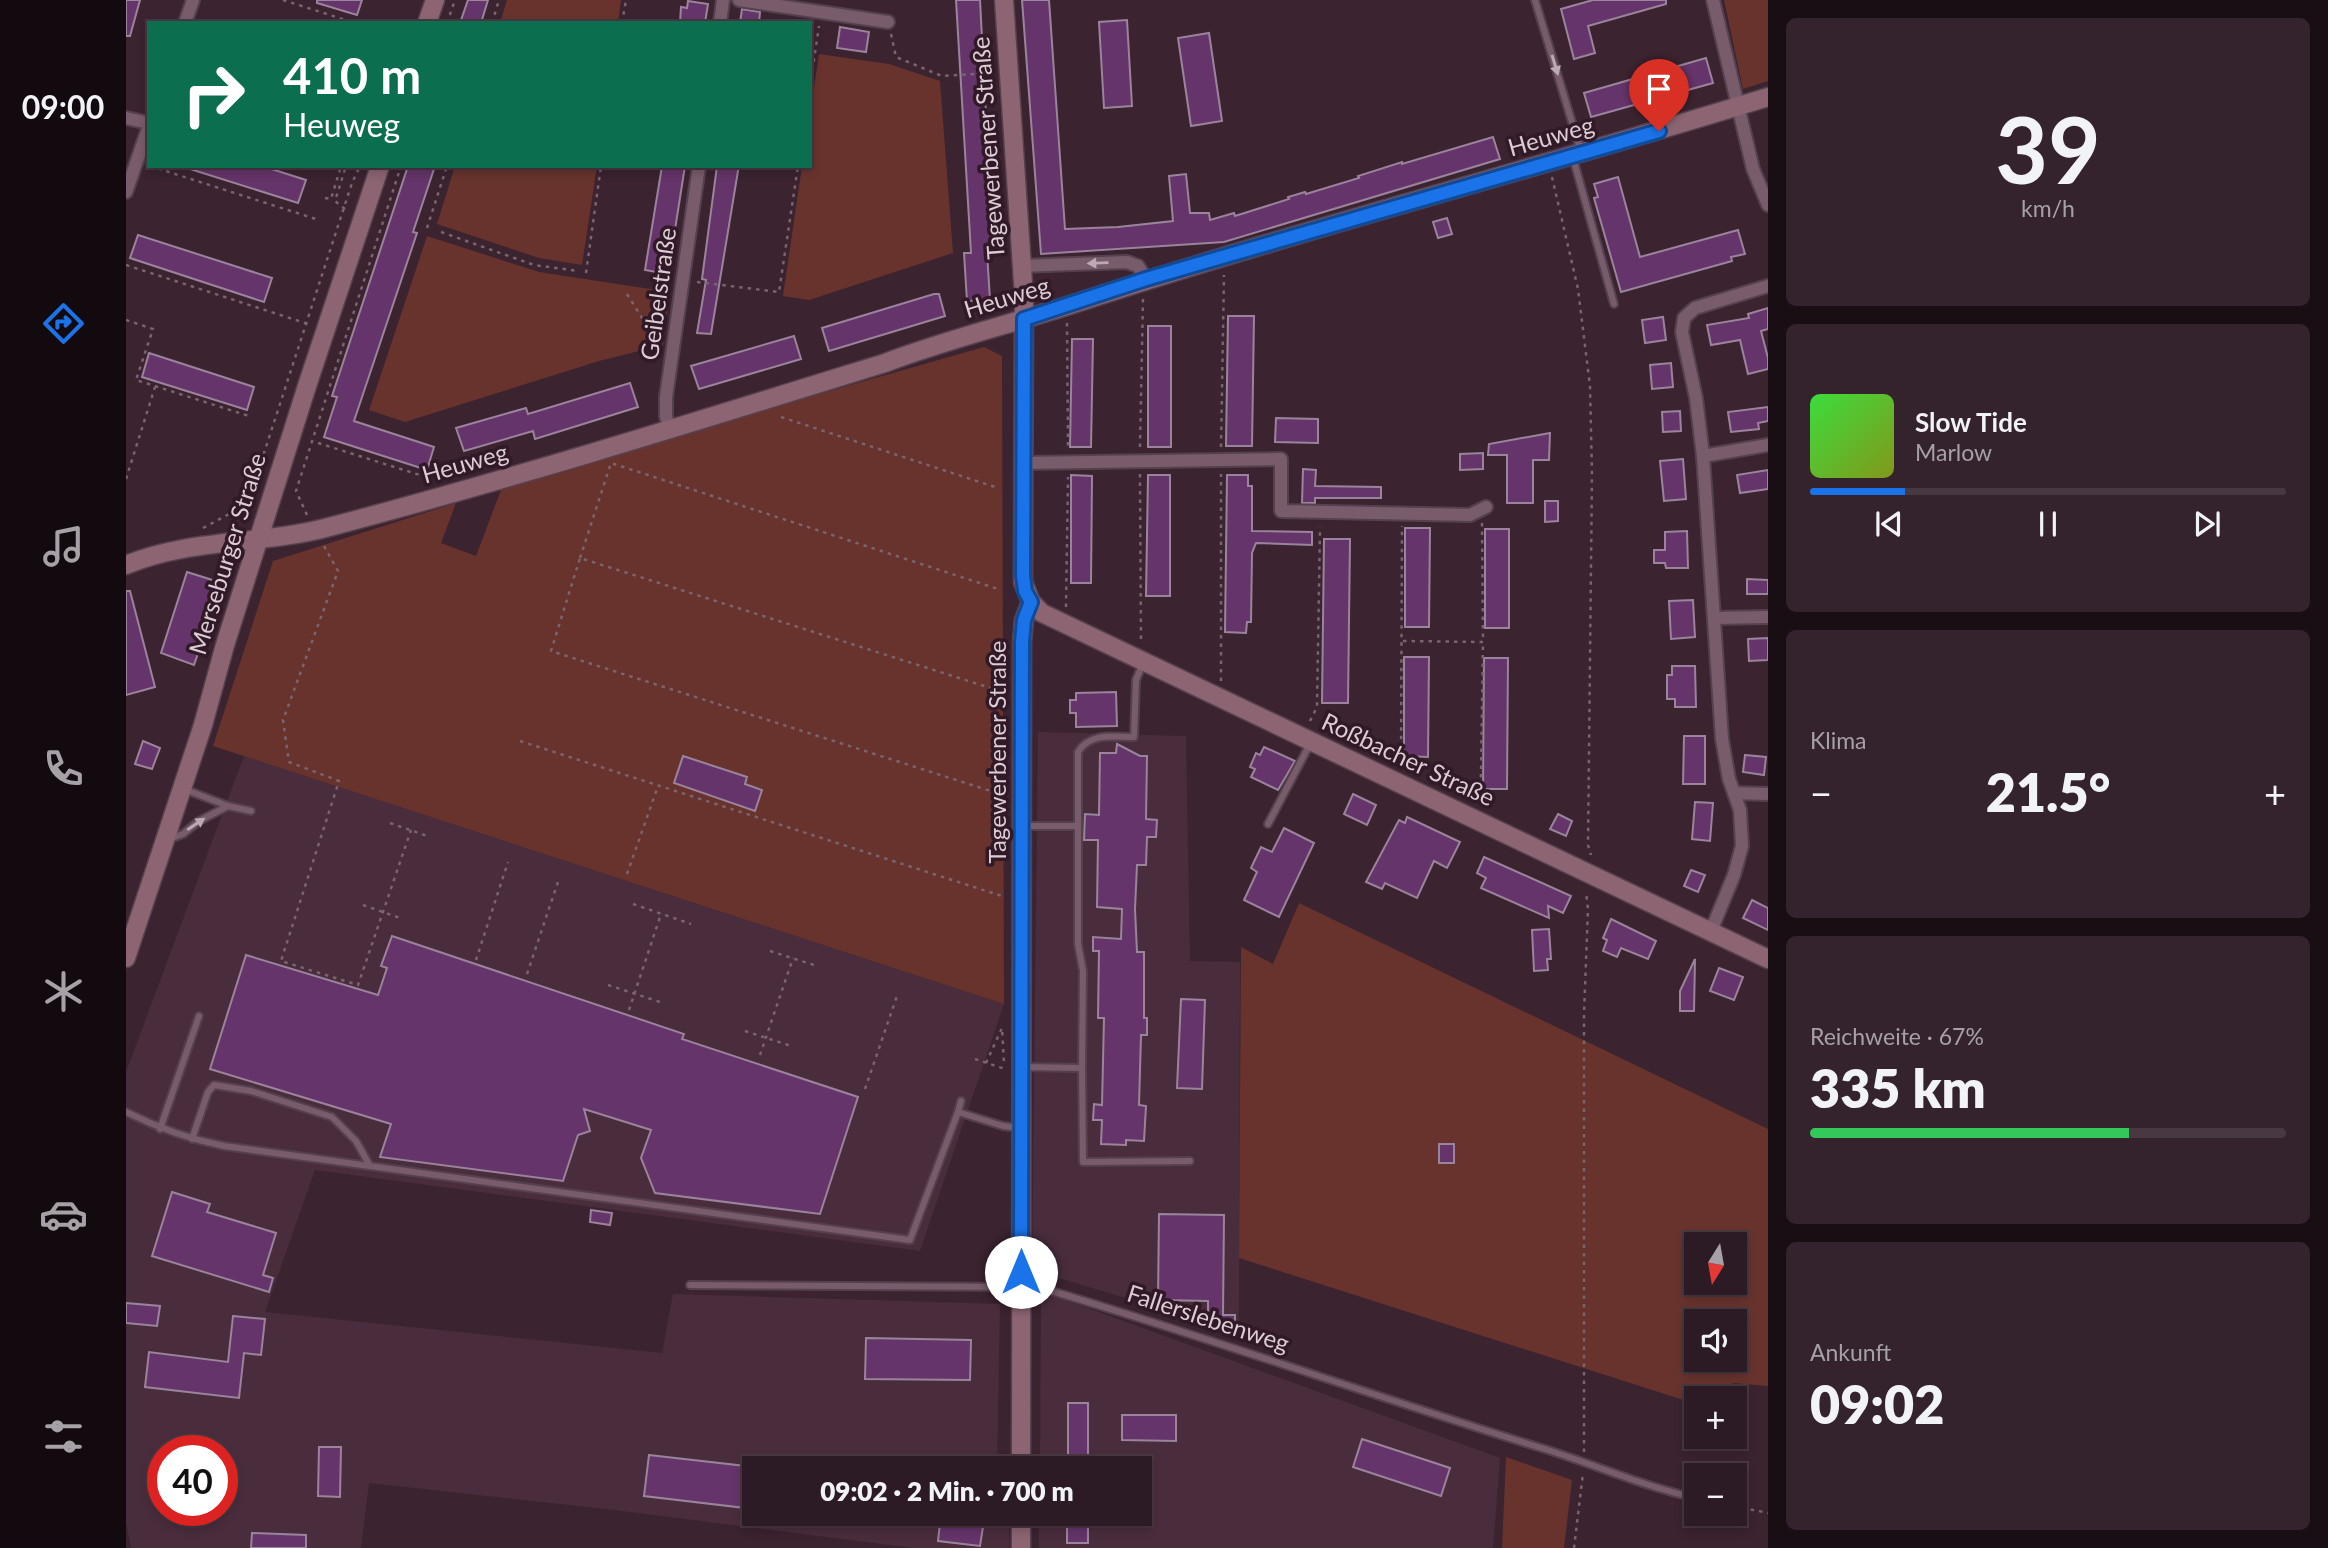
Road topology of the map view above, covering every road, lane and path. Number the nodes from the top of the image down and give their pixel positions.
1 (192, 0) edge
2 (283, 0) edge
3 (435, 0) edge
4 (455, 0) edge
5 (499, 0) edge
6 (626, 0) edge
7 (723, 0) edge
8 (739, 0) edge
9 (1004, 0) edge
10 (1535, 0) edge
11 (1713, 0) edge
12 (821, 13) junction
13 (186, 21) edge
14 (349, 21) edge
15 (428, 21) edge
16 (448, 21) edge
17 (493, 21) edge
18 (622, 21) edge
19 (720, 21) edge
20 (888, 22) joint
21 (1009, 72) junction
22 (812, 73) edge
23 (1768, 97) edge
24 (1738, 107) junction
25 (126, 118) edge
26 (147, 124) edge
27 (147, 131) edge
28 (1577, 156) junction
29 (156, 168) edge
30 (341, 168) edge
31 (345, 168) edge
32 (359, 168) edge
33 (379, 168) edge
34 (400, 168) edge
35 (446, 168) edge
36 (601, 168) edge
37 (699, 168) edge
38 (798, 168) edge
39 (126, 192) edge
40 (325, 198) dead end
41 (333, 200) junction
42 (1768, 205) edge
43 (344, 208) junction
44 (364, 217) junction
45 (316, 219) dead end
46 (428, 228) dead end
47 (441, 232) dead end
48 (1225, 256) junction
49 (126, 265) edge
50 (1021, 266) junction
51 (579, 271) dead end
52 (586, 273) dead end
53 (1144, 279) junction
54 (682, 280) junction
55 (1768, 286) edge
56 (627, 294) dead end
57 (1614, 304) dead end
58 (1024, 319) junction
59 (126, 320) edge
60 (307, 324) junction
61 (672, 352) junction
62 (155, 387) junction
63 (252, 417) dead end
64 (781, 418) dead end
65 (669, 428) junction
66 (318, 443) dead end
67 (1768, 445) edge
68 (1703, 456) junction
69 (1221, 460) junction
70 (1140, 461) junction
71 (1023, 463) junction
72 (126, 479) edge
73 (998, 488) dead end
74 (449, 495) junction
75 (1484, 508) joint
76 (1320, 512) junction
77 (1402, 513) junction
78 (315, 531) junction
79 (200, 533) dead end
80 (258, 539) junction
81 (580, 558) junction
82 (126, 565) edge
83 (998, 589) dead end
84 (1031, 602) junction
85 (1768, 617) edge
86 (1714, 618) junction
87 (1403, 641) junction
88 (1483, 642) junction
89 (1142, 661) junction
90 (1000, 691) dead end
91 (1221, 699) junction
92 (1306, 739) junction
93 (520, 741) dead end
94 (1386, 777) junction
95 (658, 786) junction
96 (182, 789) junction
97 (997, 793) dead end
98 (1734, 793) junction
99 (1768, 794) edge
100 (228, 806) junction
101 (1448, 806) junction
102 (251, 811) dead end
103 (390, 823) dead end
104 (1268, 824) dead end
105 (1022, 826) junction
106 (1078, 826) junction
107 (411, 830) junction
108 (430, 836) dead end
109 (165, 840) junction
110 (508, 862) dead end
111 (627, 874) dead end
112 (559, 879) dead end
113 (1022, 898) junction
114 (633, 904) dead end
115 (363, 905) dead end
116 (383, 912) junction
117 (661, 914) junction
118 (403, 919) dead end
119 (691, 924) dead end
120 (1711, 931) junction
121 (770, 951) dead end
122 (126, 958) edge
123 (793, 958) junction
124 (1768, 958) edge
125 (476, 960) dead end
126 (817, 966) dead end
127 (527, 974) dead end
128 (608, 985) dead end
129 (635, 993) junction
130 (898, 993) dead end
131 (663, 1003) dead end
132 (629, 1010) dead end
133 (199, 1016) dead end
134 (746, 1031) dead end
135 (766, 1038) junction
136 (791, 1046) dead end
137 (761, 1055) dead end
138 (975, 1059) dead end
139 (986, 1063) junction
140 (994, 1066) dead end
141 (1022, 1067) junction
142 (1082, 1068) junction
143 (1004, 1069) dead end
144 (865, 1089) dead end
145 (961, 1101) dead end
146 (126, 1112) edge
147 (958, 1112) junction
148 (1022, 1128) junction
149 (160, 1129) junction
150 (192, 1139) junction
151 (1190, 1161) dead end
152 (370, 1166) junction
153 (690, 1285) dead end
154 (1021, 1287) junction
155 (1021, 1456) edge
156 (1684, 1495) edge
157 (1747, 1509) edge
158 (1768, 1513) edge
159 (1021, 1526) edge
160 (1021, 1548) edge

1 - 13 street
2 - 14 path
3 - 15 street
4 - 16 path
5 - 17 path
6 - 18 path
7 - 19 street
8 - 12 street
9 - 21 street, Tagewerbener Straße
10 -> 28 lane
11 - 24 street
12 - 20 street
12 - 22 path
20 - 21 path
21 - 50 street, Tagewerbener Straße
23 - 24 street, Heuweg
24 - 28 street, Heuweg
24 - 42 street
25 - 26 street
27 - 39 street
28 - 48 street, Heuweg
28 - 57 lane
29 - 45 path
30 - 41 path
31 - 41 path
32 - 43 path
33 - 44 street, Merseburger Straße
34 - 78 path
35 - 46 path
36 - 52 path
37 - 54 street, Geibelstraße
38 - 54 path
40 - 41 path
41 - 43 path
43 - 44 path
43 - 60 path
44 - 80 street, Merseburger Straße
47 - 51 path
48 - 53 street, Heuweg
48 - 69 path
49 - 60 path
53 -> 50 street
50 - 58 street, Tagewerbener Straße
53 - 58 street, Heuweg
53 - 70 path
54 - 61 street, Geibelstraße
55 - 68 street
56 - 61 path
58 - 65 street, Heuweg
58 - 71 street, Tagewerbener Straße
59 - 62 path
60 - 79 path
61 - 65 street, Geibelstraße
62 - 63 path
62 - 72 path
64 - 73 path
65 - 74 street, Heuweg
66 - 74 path
67 - 68 street
68 - 86 street
69 - 70 street
69 - 76 street
69 - 91 path
70 - 71 street
70 - 89 path
71 - 84 street, Tagewerbener Straße
74 - 78 street, Heuweg
75 - 77 street
75 - 88 path
76 - 77 street
76 - 92 path
77 - 87 path
78 - 80 street, Heuweg
78 - 116 path
80 - 82 street, Heuweg
80 - 96 street, Merseburger Straße
81 - 83 path
81 - 90 path
81 - 97 path
84 - 89 street, Roßbacher Straße
84 - 105 street, Tagewerbener Straße
85 - 86 street
86 - 98 street
87 - 88 path
87 - 94 path
88 - 101 path
89 - 91 street, Roßbacher Straße
89 - 106 lane
91 - 92 street, Roßbacher Straße
92 - 94 street, Roßbacher Straße
92 - 104 lane
93 - 95 path
94 - 101 street, Roßbacher Straße
95 - 111 path
95 - 113 path
96 - 100 lane
96 - 109 street, Merseburger Straße
98 - 99 street
98 - 120 street
100 - 102 lane
109 -> 100 lane
101 - 120 street, Roßbacher Straße
103 - 107 path
105 - 106 lane
105 - 113 street, Tagewerbener Straße
106 - 142 lane
107 - 108 path
107 - 116 path
109 - 122 street, Merseburger Straße
110 - 125 path
112 - 127 path
113 - 141 street, Tagewerbener Straße
114 - 117 path
115 - 116 path
116 - 118 path
117 - 119 path
117 - 129 path
120 - 124 street, Roßbacher Straße
121 - 123 path
123 - 126 path
123 - 135 path
128 - 129 path
129 - 131 path
129 - 132 path
130 - 144 path
133 - 149 lane
134 - 135 path
135 - 136 path
135 - 137 path
138 - 139 path
139 - 140 path
139 - 143 path
141 - 142 lane
141 - 148 street, Tagewerbener Straße
142 - 151 lane
145 - 147 lane
146 - 149 lane
147 - 148 lane
147 - 152 lane
148 - 154 street, Tagewerbener Straße
149 - 150 lane
150 - 152 lane
150 - 152 lane
153 - 154 lane, Fallerslebenweg
154 - 155 street, Tagewerbener Straße
154 - 156 lane, Fallerslebenweg
157 - 158 path
159 - 160 street

